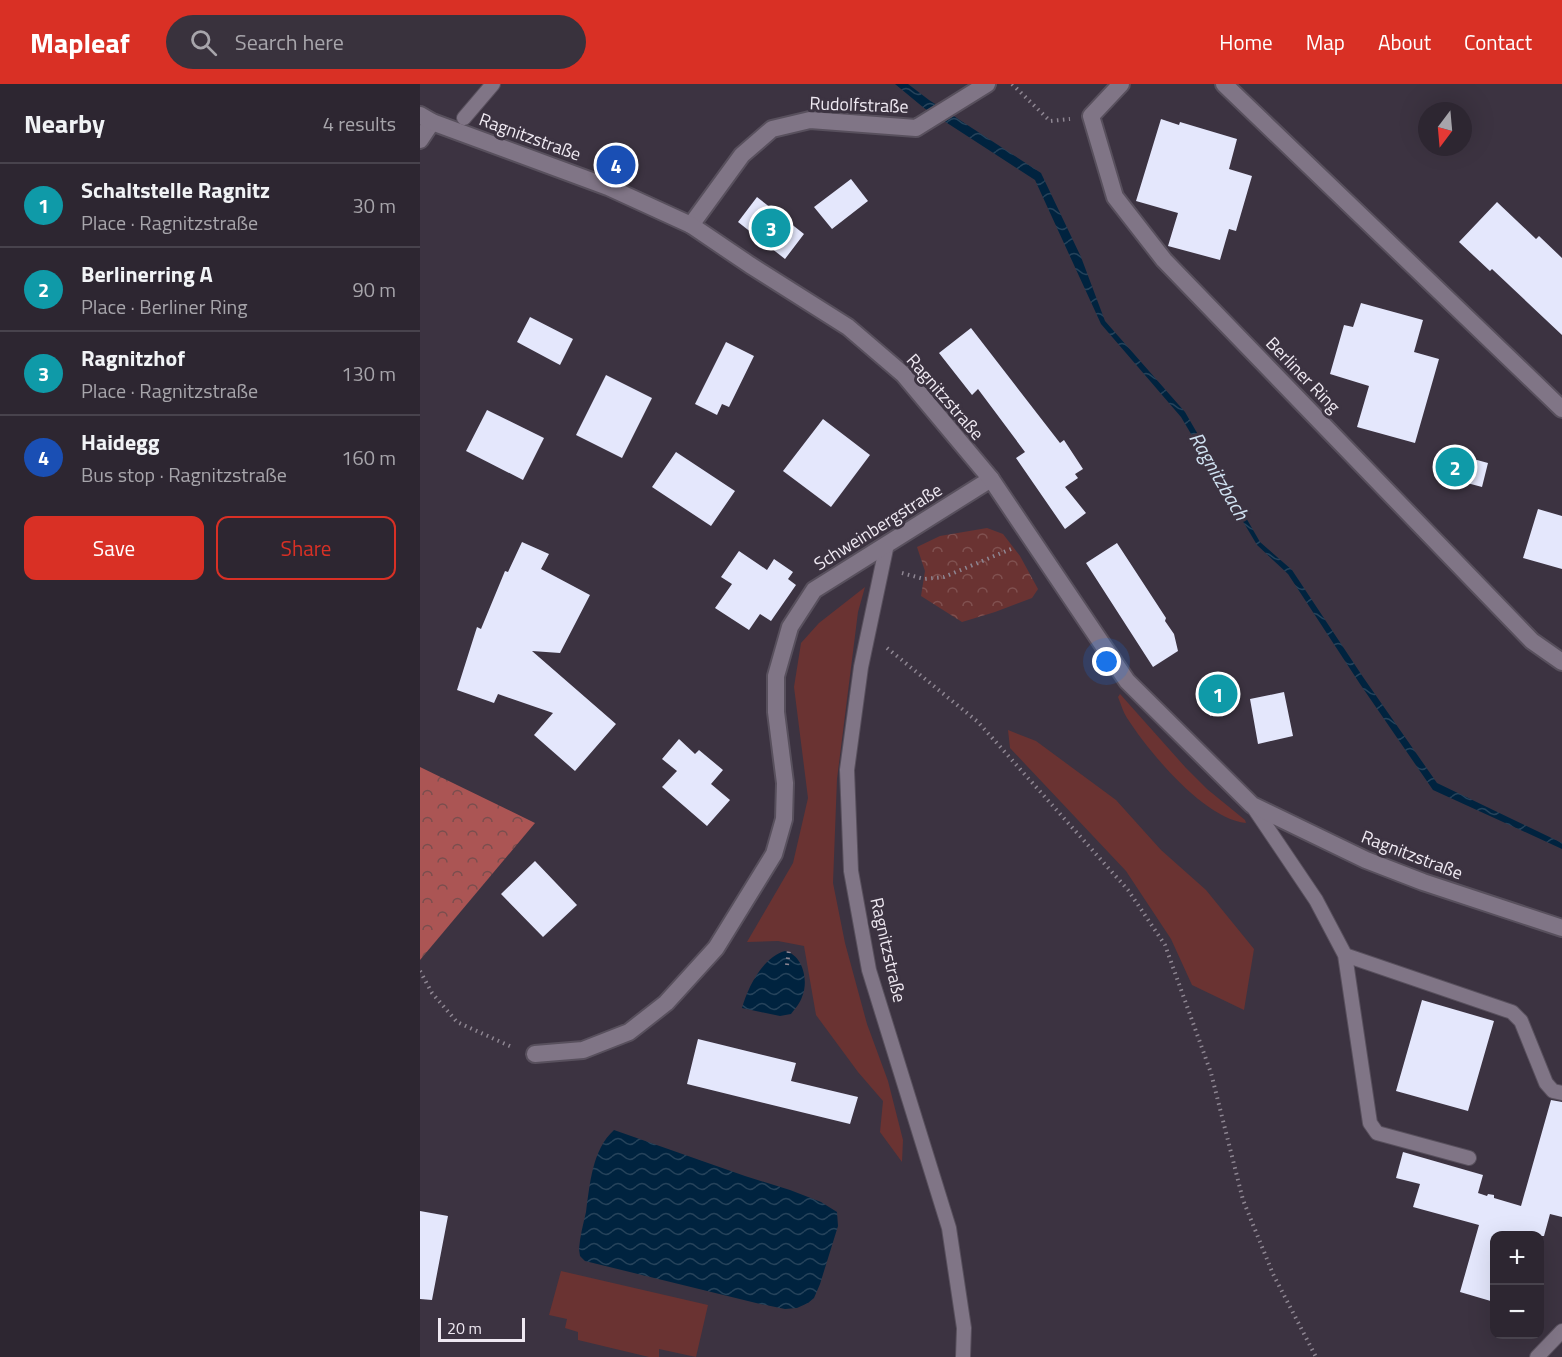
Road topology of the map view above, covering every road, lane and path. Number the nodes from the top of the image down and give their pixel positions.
1 (493, 84) edge
2 (987, 84) edge
3 (1012, 84) edge
4 (1121, 84) edge
5 (1224, 84) edge
6 (1091, 116) junction
7 (426, 118) edge
8 (464, 118) dead end
9 (420, 140) edge
10 (691, 225) junction
11 (1562, 409) edge
12 (991, 479) junction
13 (887, 544) junction
14 (1018, 546) dead end
15 (882, 568) junction
16 (868, 632) junction
17 (1562, 662) edge
18 (1252, 805) junction
19 (1562, 928) edge
20 (789, 950) dead end
21 (1345, 955) junction
22 (787, 965) dead end
23 (420, 971) edge
24 (535, 1054) joint
25 (1562, 1093) edge
26 (1469, 1158) dead end
27 (1562, 1331) edge
28 (963, 1357) edge
29 (1316, 1357) edge
30 (1537, 1357) edge

1 - 8 lane
2 - 10 street, Rudolfstraße
3 - 6 path
4 - 6 street
5 - 11 street
6 - 17 street, Berliner Ring
7 - 9 street, Ragnitzstraße
7 - 10 street, Ragnitzstraße
10 - 12 street, Ragnitzstraße
12 - 13 street, Schweinbergstraße
12 - 18 street, Ragnitzstraße
13 - 15 lane, Ragnitzstraße
13 - 24 street, Schweinbergstraße
14 - 15 path
15 - 16 lane, Ragnitzstraße
16 - 28 lane, Ragnitzstraße
16 - 29 path
18 - 19 street, Ragnitzstraße
18 - 21 lane, Ragnitzstraße
20 - 22 path
21 - 25 lane
21 - 26 lane, Ragnitzstraße
23 - 24 path
27 - 30 lane

